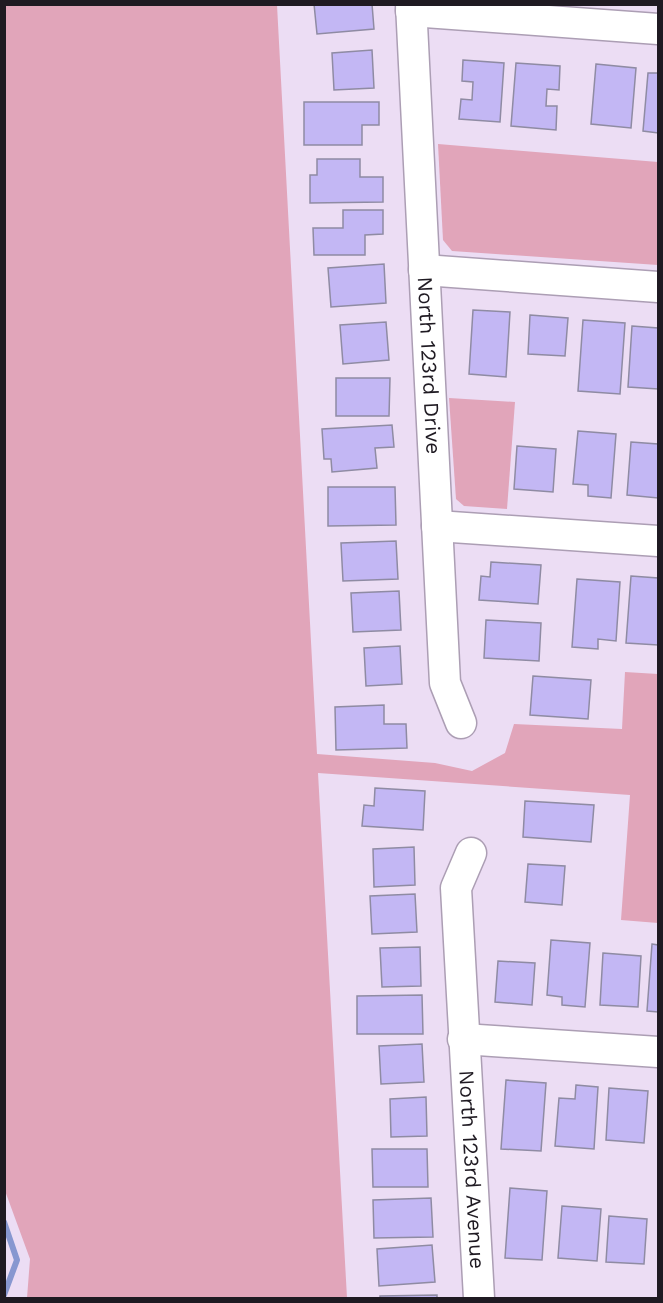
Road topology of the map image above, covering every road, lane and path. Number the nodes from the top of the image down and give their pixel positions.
1 (411, 8) edge
2 (658, 30) edge
3 (424, 270) junction
4 (658, 287) edge
5 (436, 526) junction
6 (658, 541) edge
7 (461, 723) dead end
8 (471, 854) dead end
9 (463, 1039) junction
10 (658, 1052) edge
11 (479, 1299) edge

1 - 2 street
1 - 3 street, North 123rd Drive
3 - 4 street
3 - 5 street, North 123rd Drive
5 - 6 street
5 - 7 street, North 123rd Drive
8 - 9 street, North 123rd Avenue
9 - 10 street
9 - 11 street, North 123rd Avenue

